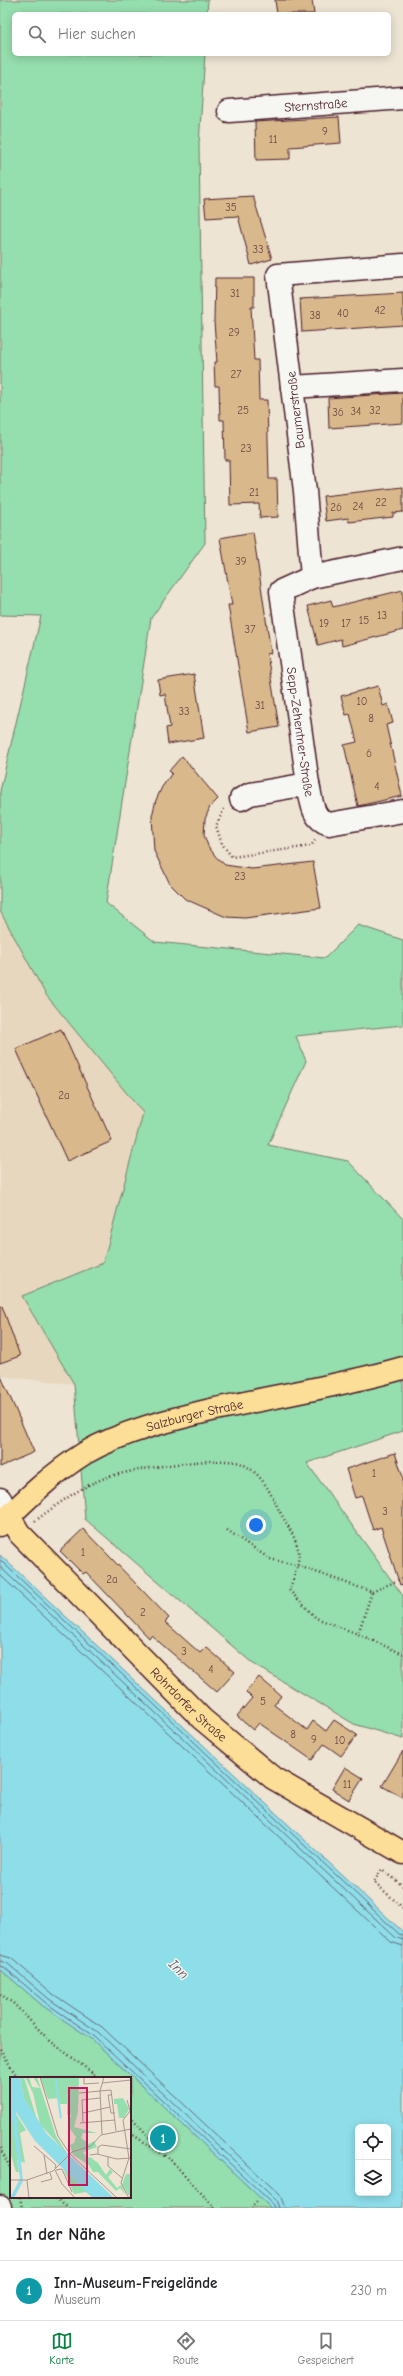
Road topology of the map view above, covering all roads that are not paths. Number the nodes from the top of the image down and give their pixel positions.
1 (403, 98) edge
2 (229, 112) dead end
3 (403, 265) edge
4 (403, 380) edge
5 (292, 387) junction
6 (403, 558) edge
7 (312, 577) junction
8 (308, 784) junction
9 (241, 799) road end
10 (403, 811) edge
11 (403, 1368) edge
12 (7, 1518) edge
13 (403, 1853) edge

1 - 2 street, Sternstraße
3 - 5 street, Baumerstraße
4 - 5 street
5 - 7 street, Baumerstraße
6 - 7 street
7 - 8 street, Sepp-Zehentner-Straße
8 - 9 street
8 - 10 street, Sepp-Zehentner-Straße
11 - 12 main road, Salzburger Straße
12 - 13 main road, Rohrdorfer Straße

